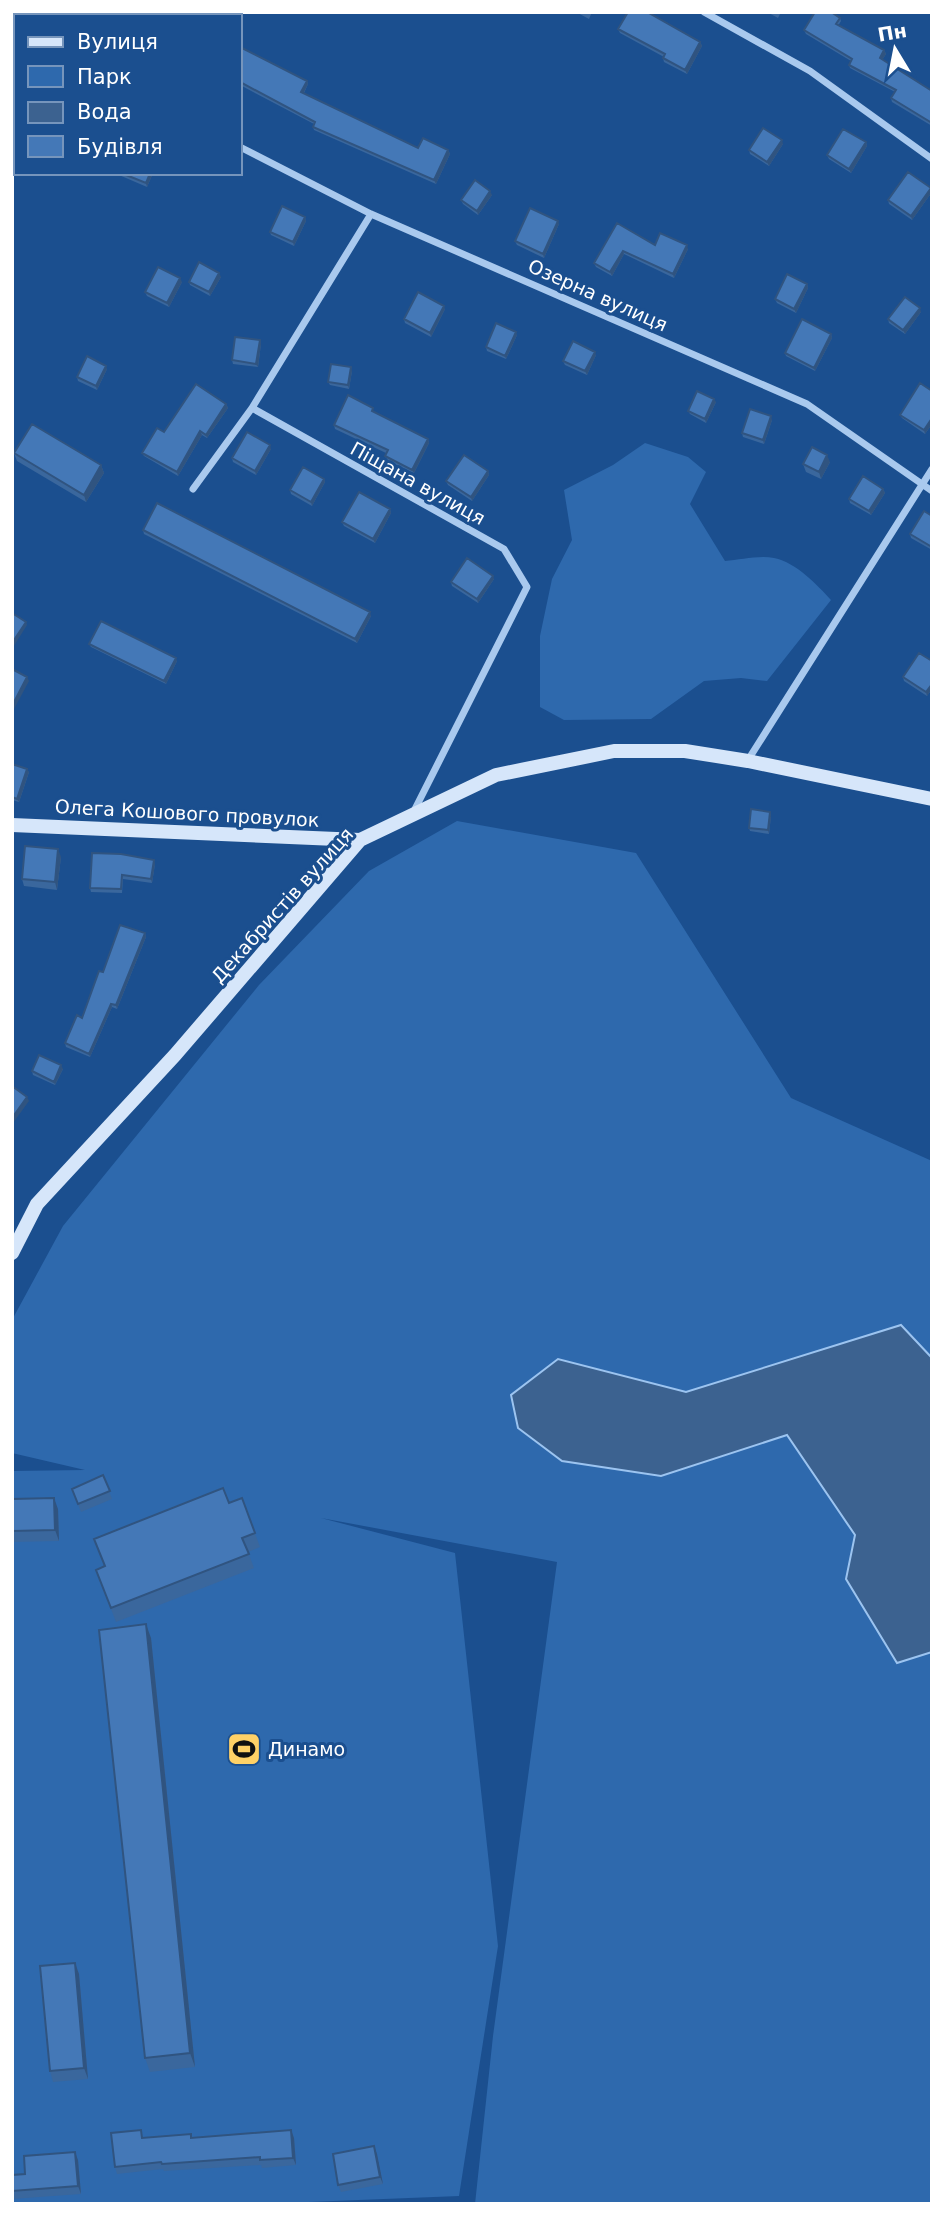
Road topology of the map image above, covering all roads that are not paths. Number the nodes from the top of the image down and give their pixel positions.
1 (704, 12) edge
2 (242, 148) edge
3 (932, 159) edge
4 (371, 214) junction
5 (252, 408) junction
6 (932, 469) edge
7 (921, 484) junction
8 (193, 489) dead end
9 (932, 491) edge
10 (748, 761) junction
11 (932, 799) edge
12 (411, 816) junction
13 (12, 825) edge
14 (360, 840) junction
15 (12, 1253) edge

1 - 3 street
2 - 4 street, Озерна вулиця
4 - 5 street
4 - 7 street, Озерна вулиця
5 - 8 street
5 - 12 street, Піщана вулиця
6 - 7 street
7 - 9 street, Озерна вулиця
7 - 10 street
10 - 11 street, Декабристів вулиця
10 - 12 street, Декабристів вулиця
12 - 14 street, Декабристів вулиця
13 - 14 street, Олега Кошового провулок
14 - 15 street, Декабристів вулиця

